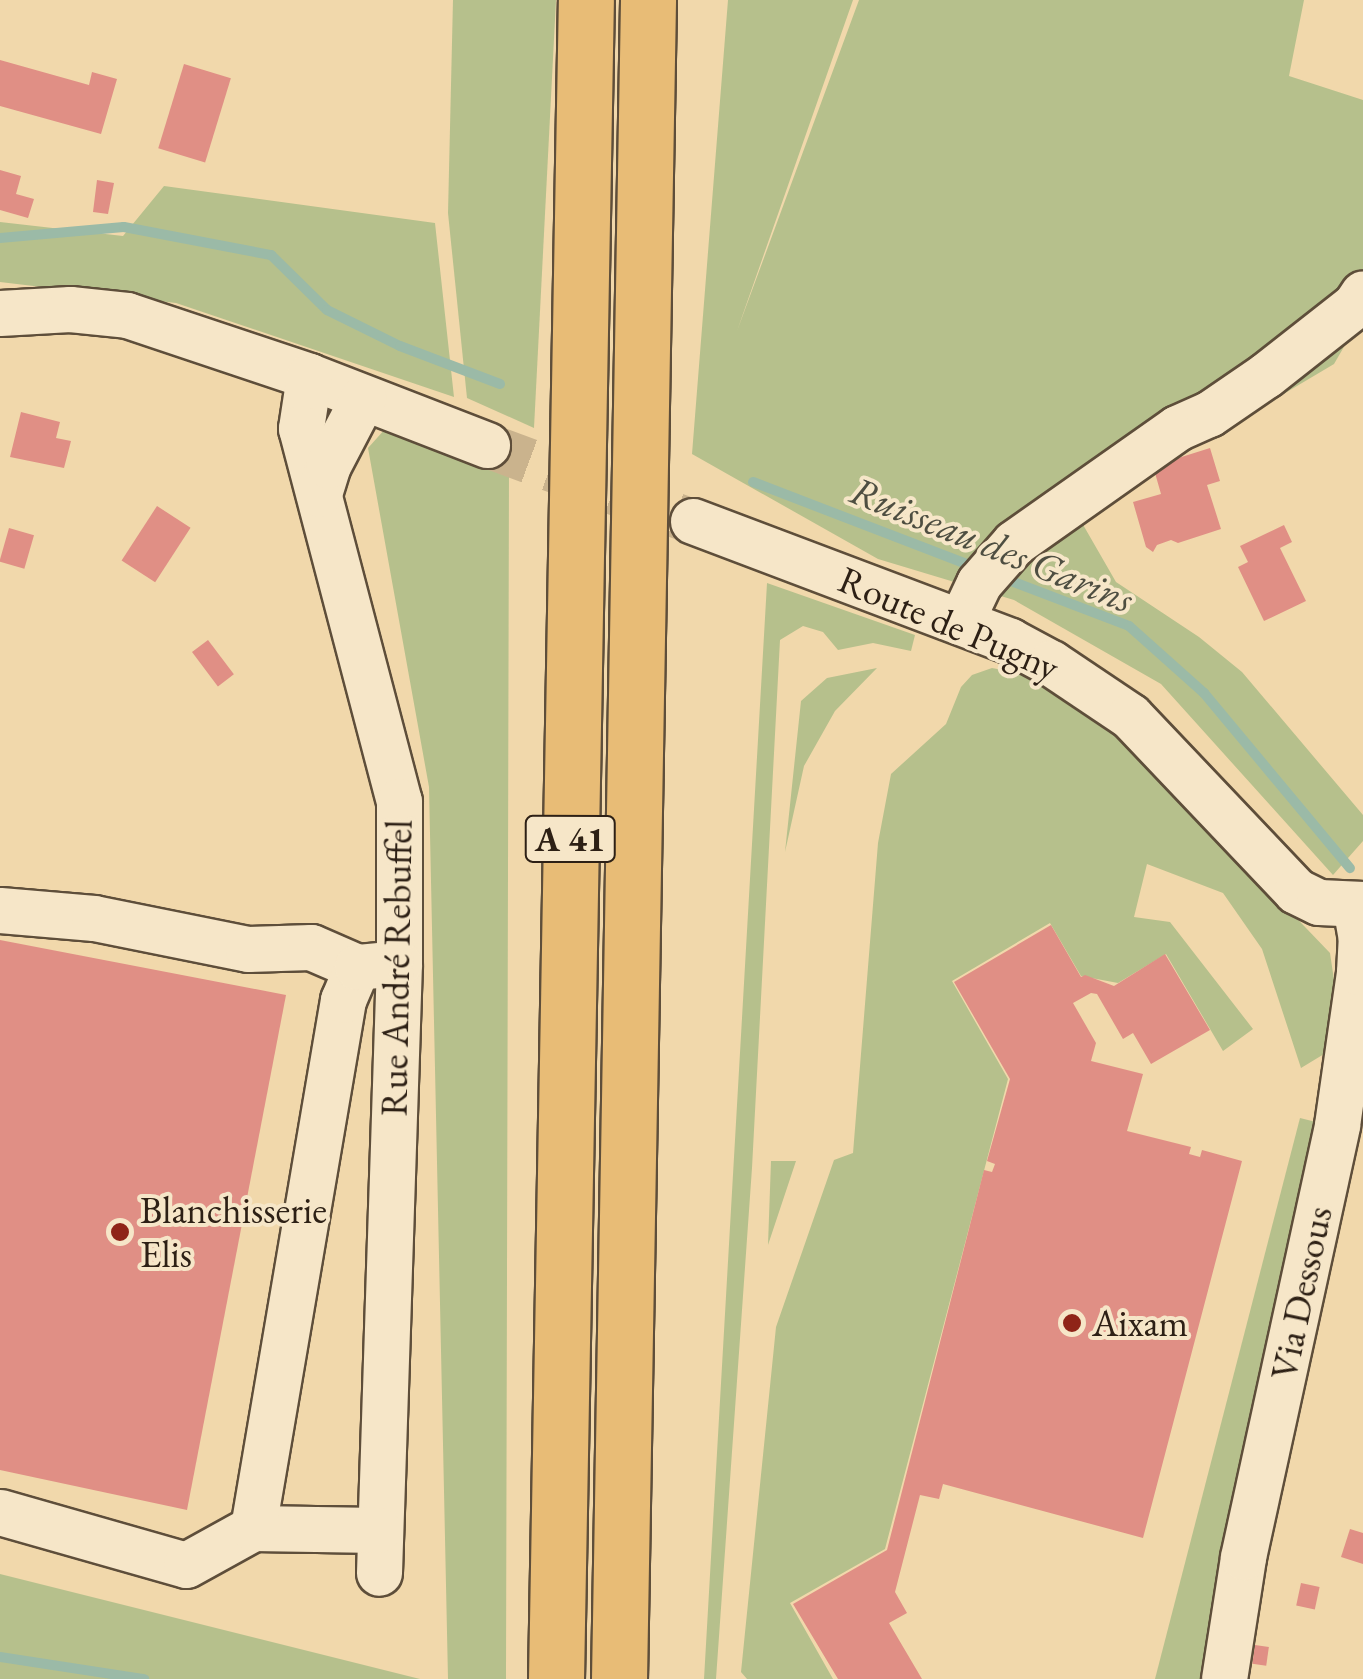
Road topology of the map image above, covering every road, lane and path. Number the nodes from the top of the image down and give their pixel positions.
1 (586, 0) edge
2 (648, 0) edge
3 (1360, 299) edge
4 (0, 312) edge
5 (309, 376) junction
6 (363, 398) junction
7 (488, 445) tunnel mouth
8 (319, 494) junction
9 (693, 521) tunnel mouth
10 (981, 587) junction
11 (1359, 905) edge
12 (0, 910) edge
13 (378, 965) junction
14 (0, 1512) edge
15 (252, 1528) junction
16 (556, 1679) edge
17 (619, 1679) edge
18 (1224, 1679) edge

1 - 16 highway, A 41
2 - 17 highway, A 41
3 - 10 street
4 - 5 street
5 - 6 street
5 - 8 street, Rue André Rebuffel
6 - 7 street
6 - 8 street
8 - 13 street, Rue André Rebuffel
9 - 10 street, Route de Pugny
10 - 11 street, Route de Pugny
11 - 18 street, Via Dessous
12 - 13 street
13 - 15 street
13 - 15 street, Rue André Rebuffel
14 - 15 street

